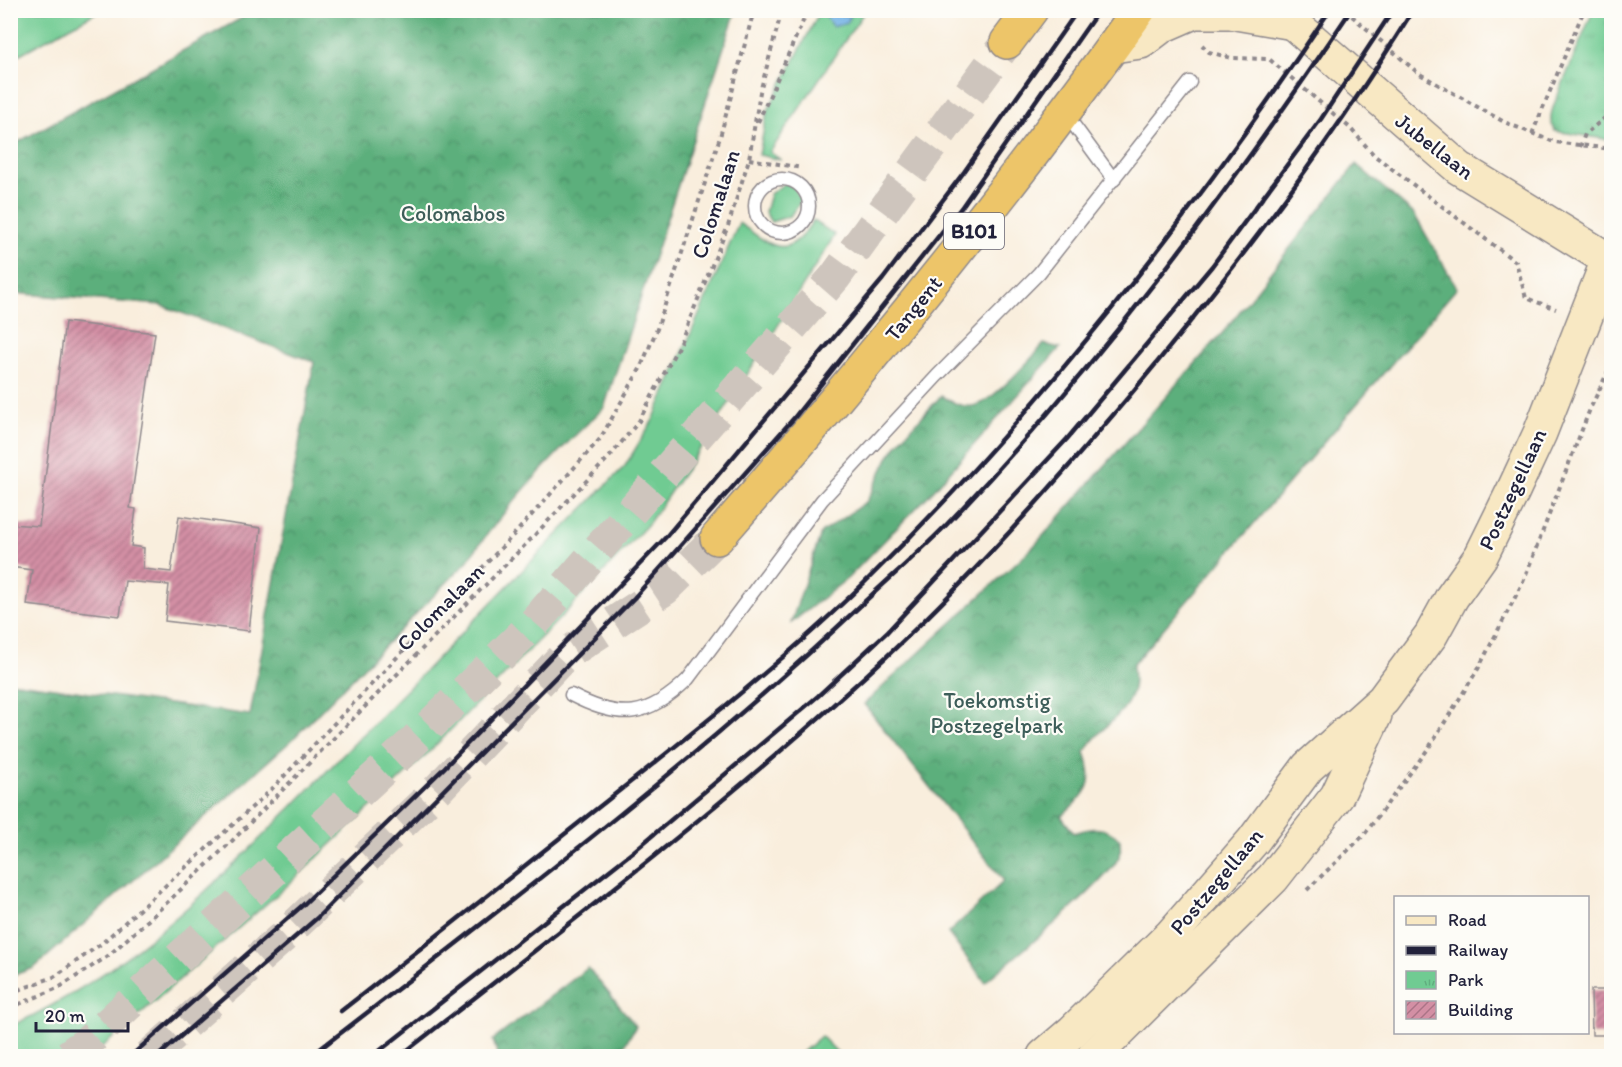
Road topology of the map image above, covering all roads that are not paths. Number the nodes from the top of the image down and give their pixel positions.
1 (1031, 10) edge
2 (1139, 10) edge
3 (1293, 19) edge
4 (1013, 30) tunnel mouth
5 (1113, 46) junction
6 (1190, 82) dead end
7 (1064, 112) junction
8 (1114, 180) junction
9 (784, 233) joint
10 (1610, 260) edge
11 (717, 538) tunnel mouth
12 (571, 695) dead end
13 (1383, 700) junction
14 (1044, 1056) edge
15 (1094, 1056) edge

1 - 4 highway
2 - 5 highway, Tangent / B101
3 - 5 main road
3 - 10 main road, Jubellaan
5 - 7 highway, Tangent / B101
6 - 8 lane
7 - 8 lane
7 - 11 highway, Tangent / B101
8 - 12 lane
9 - 9 lane
10 - 13 main road, Postzegellaan
13 - 14 main road, Postzegellaan
13 - 15 main road, Postzegellaan

